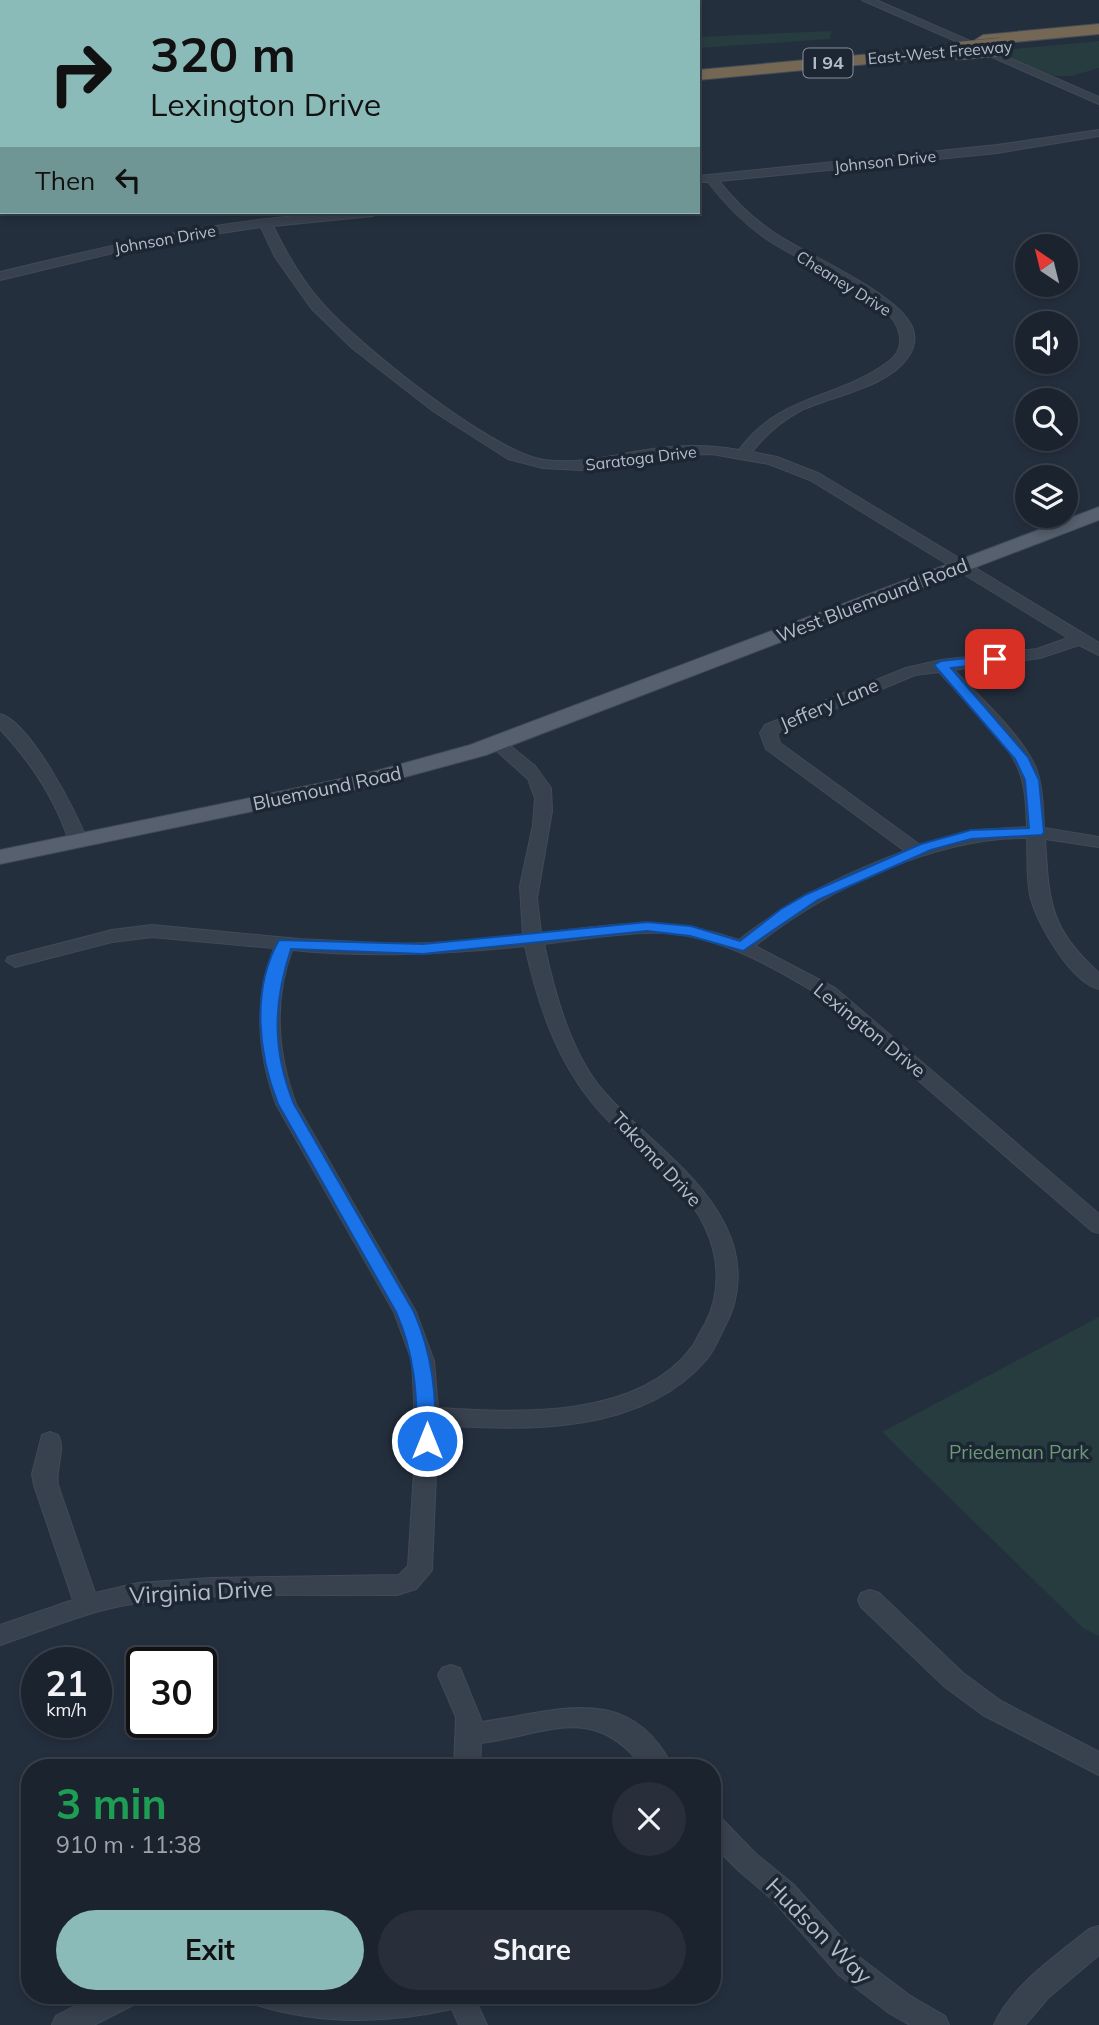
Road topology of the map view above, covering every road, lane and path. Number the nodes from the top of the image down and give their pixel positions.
1 (867, 0) edge
2 (1099, 29) edge
3 (1099, 37) edge
4 (950, 47) junction
5 (990, 47) junction
6 (700, 66) edge
7 (700, 75) edge
8 (1099, 102) edge
9 (1099, 130) edge
10 (705, 179) edge
11 (353, 214) edge
12 (265, 223) junction
13 (0, 276) edge
14 (744, 454) junction
15 (1099, 513) edge
16 (961, 566) junction
17 (1080, 639) junction
18 (1099, 650) edge
19 (941, 665) junction
20 (645, 688) joint
21 (0, 719) edge
22 (497, 744) junction
23 (1036, 832) junction
24 (78, 841) junction
25 (1099, 842) edge
26 (917, 851) junction
27 (0, 857) edge
28 (534, 939) junction
29 (285, 944) junction
30 (743, 946) junction
31 (15, 961) dead end
32 (1099, 983) edge
33 (1099, 1226) edge
34 (427, 1416) junction
35 (50, 1441) dead end
36 (870, 1600) dead end
37 (87, 1605) junction
38 (0, 1635) edge
39 (451, 1675) dead end
40 (470, 1734) junction
41 (468, 1759) edge
42 (652, 1759) edge
43 (1099, 1764) edge
44 (721, 1835) edge
45 (1099, 1938) edge
46 (107, 2004) edge
47 (296, 2004) edge
48 (420, 2004) edge
49 (462, 2004) edge
50 (66, 2025) edge
51 (473, 2025) edge
52 (935, 2025) edge
53 (1008, 2025) edge

1 - 5 street
2 - 5 highway, East-West Freeway / I 94
3 - 5 highway, East-West Freeway / I 94
4 - 5 highway, East-West Freeway / I 94, bridge
4 - 6 highway, East-West Freeway / I 94
4 - 7 highway, East-West Freeway / I 94
5 - 8 street
9 - 10 street, Johnson Drive
10 - 14 street, Cheaney Drive
11 - 12 street, Johnson Drive
12 - 13 street, Johnson Drive
12 - 14 street, Saratoga Drive
14 - 16 street, Saratoga Drive
15 - 16 main road, West Bluemound Road
16 - 17 street
16 - 20 main road, West Bluemound Road
17 - 18 street
17 - 19 street, Jeffery Lane
19 - 23 street
19 - 26 street, Jeffery Lane
20 - 22 main road, Bluemound Road
21 - 24 street
22 - 24 main road, Bluemound Road
22 - 28 street, Takoma Drive
23 - 25 street
23 - 26 street
23 - 32 street
24 - 27 main road, Bluemound Road
26 - 30 street
28 - 29 street, Lexington Drive
28 - 30 street, Lexington Drive
28 - 34 street, Takoma Drive
29 - 31 street, Lexington Drive
29 - 34 street
30 - 33 street, Lexington Drive
34 - 37 street, Virginia Drive
35 - 37 street
36 - 43 street
37 - 38 street, Virginia Drive
39 - 40 street
40 - 41 street
40 - 42 street
44 - 52 street, Hudson Way
45 - 53 street
46 - 50 street
47 - 48 street
49 - 51 street

